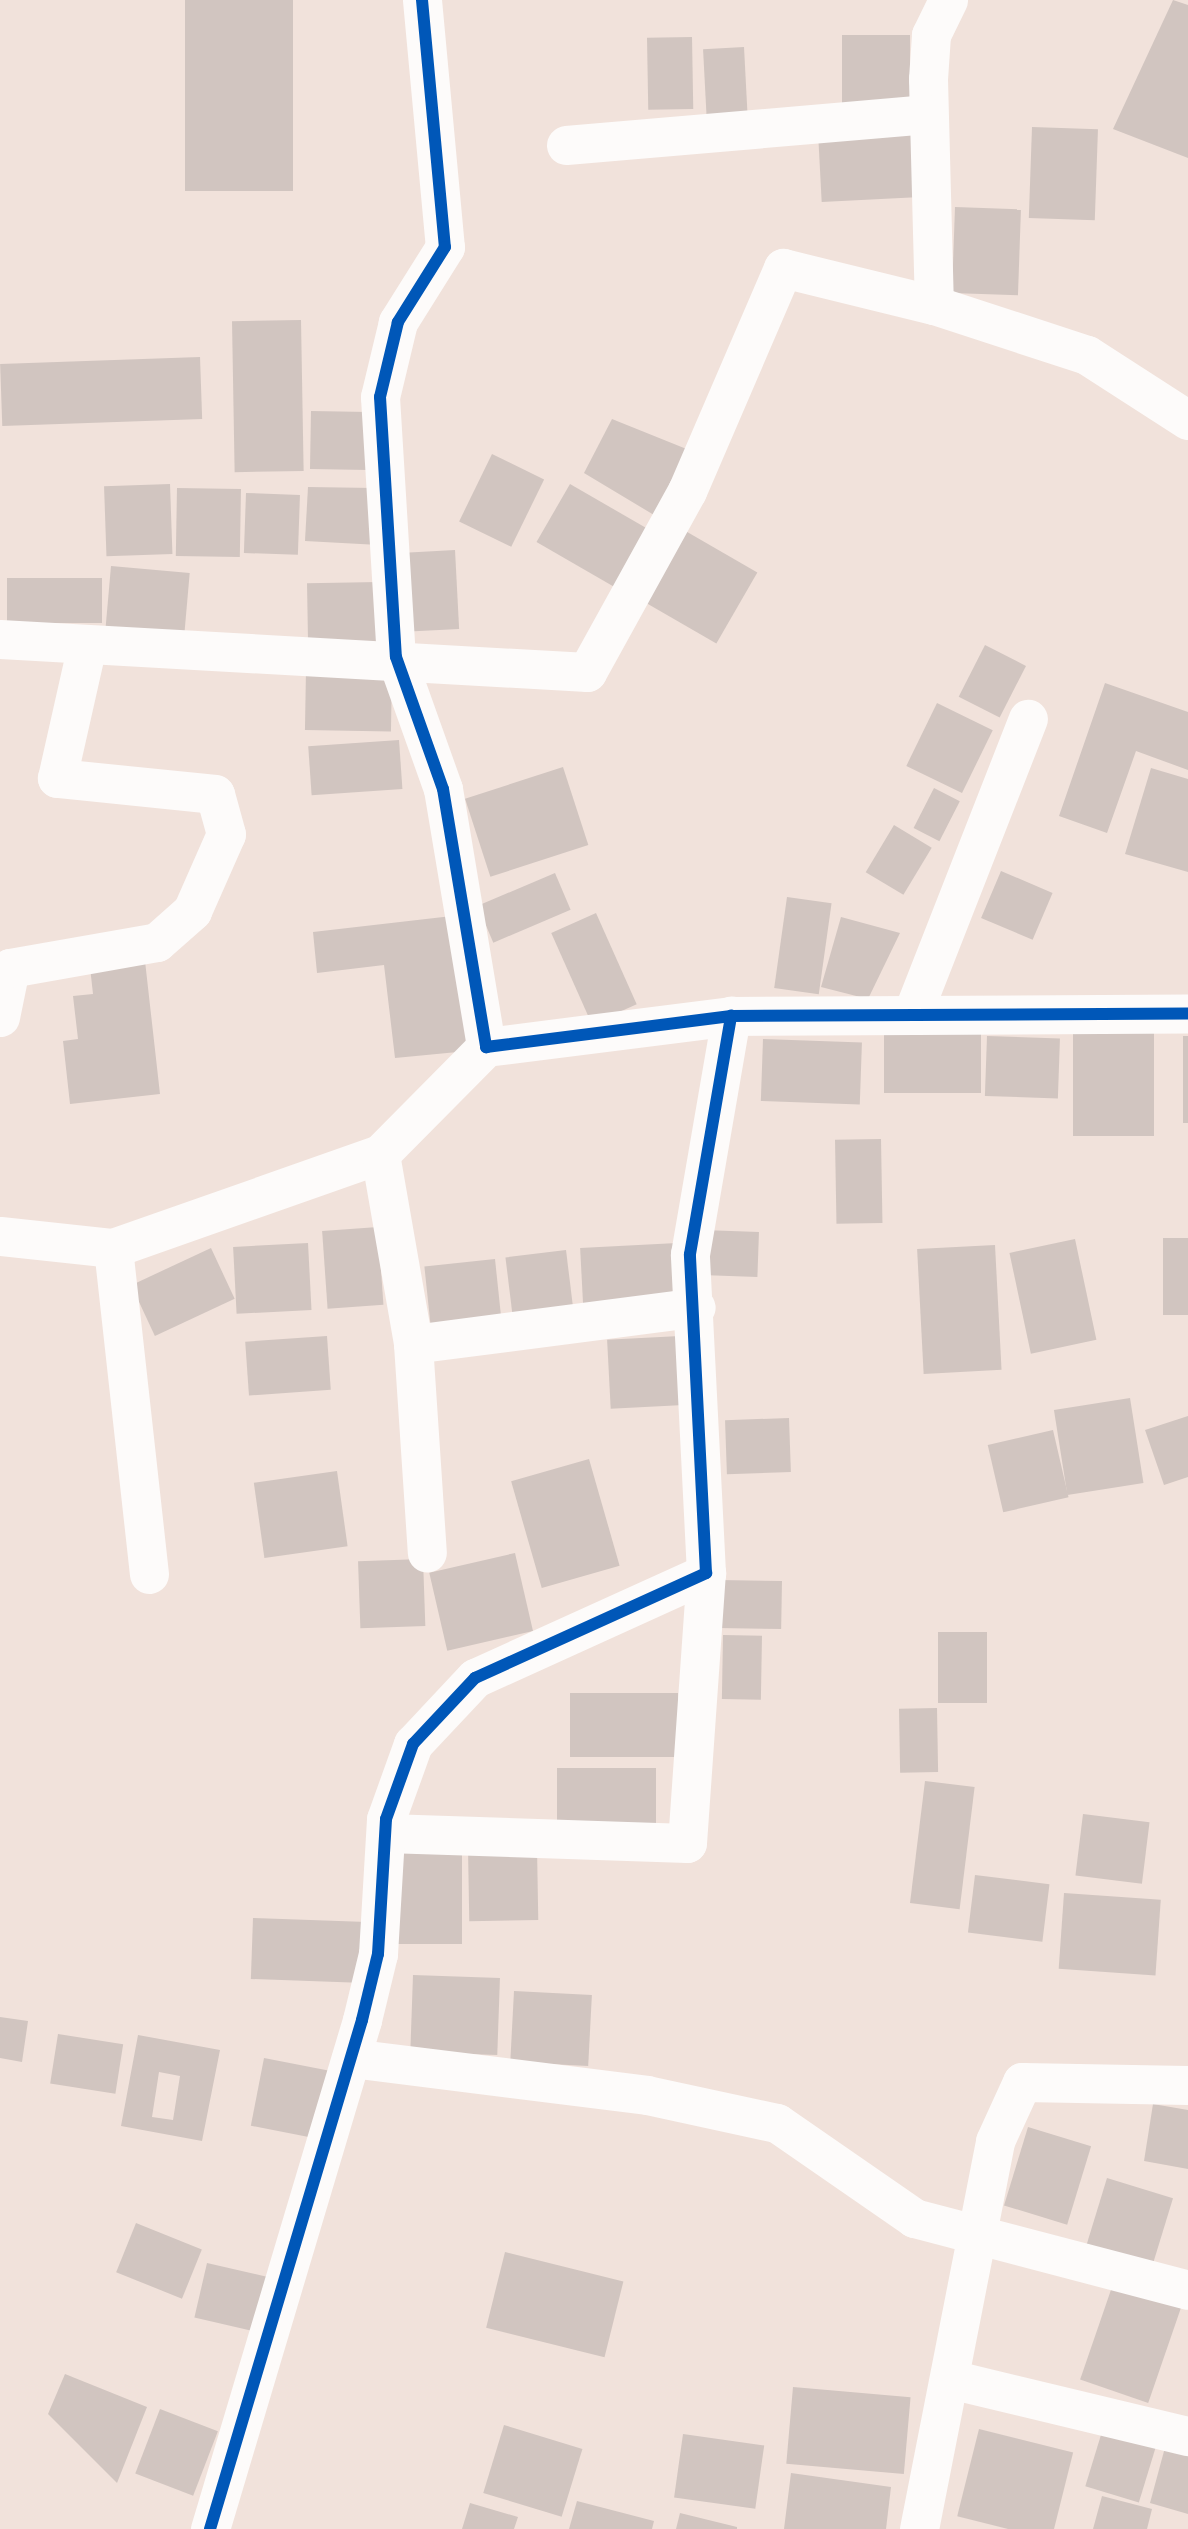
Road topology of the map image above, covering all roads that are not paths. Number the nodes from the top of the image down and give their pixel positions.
1 (422, 0) edge
2 (948, 0) edge
3 (928, 114) junction
4 (566, 145) dead end
5 (934, 305) junction
6 (1188, 420) edge
7 (0, 639) edge
8 (87, 645) junction
9 (395, 657) junction
10 (1028, 719) dead end
11 (913, 1012) junction
12 (1188, 1014) edge
13 (730, 1016) junction
14 (0, 1017) edge
15 (486, 1047) junction
16 (380, 1154) junction
17 (0, 1236) edge
18 (113, 1248) junction
19 (696, 1307) junction
20 (413, 1344) junction
21 (427, 1553) dead end
22 (706, 1573) junction
23 (149, 1574) dead end
24 (386, 1833) junction
25 (351, 2058) junction
26 (1188, 2085) edge
27 (980, 2233) junction
28 (1188, 2290) edge
29 (950, 2379) junction
30 (1188, 2436) edge
31 (210, 2529) edge
32 (920, 2529) edge

1 - 9 street
2 - 3 street
3 - 4 street
3 - 5 street
5 - 6 street
5 - 9 street
7 - 8 street
8 - 9 street
8 - 14 street
9 - 15 street
10 - 11 street
11 - 12 street
11 - 13 street
13 - 15 street
13 - 19 street
15 - 16 street
16 - 18 street
16 - 20 street
17 - 18 street
18 - 23 street
19 - 20 street
19 - 22 street
20 - 21 street
22 - 24 street
22 - 24 street
24 - 25 street
25 - 27 street
25 - 31 street
26 - 27 street
27 - 28 street
27 - 29 street
29 - 30 street
29 - 32 street

